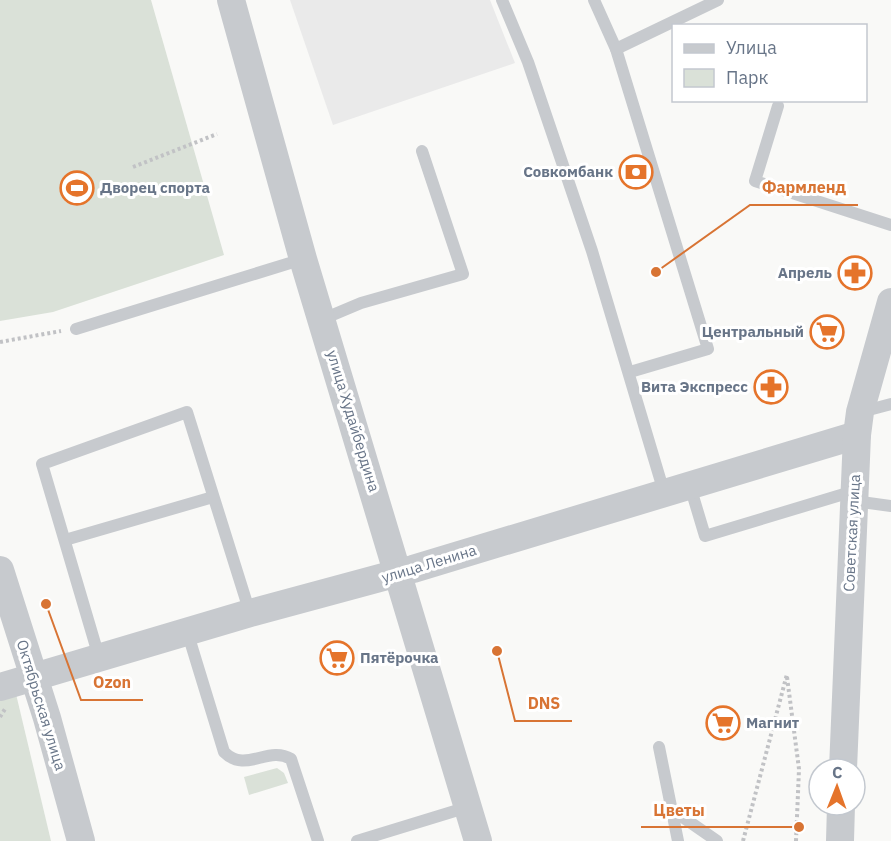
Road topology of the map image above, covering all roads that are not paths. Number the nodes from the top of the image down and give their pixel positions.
1 (231, 0) edge
2 (502, 0) edge
3 (594, 0) edge
4 (718, 0) edge
5 (616, 49) junction
6 (778, 106) dead end
7 (422, 151) dead end
8 (891, 225) edge
9 (303, 259) junction
10 (891, 302) edge
11 (323, 319) junction
12 (76, 329) road end
13 (630, 372) junction
14 (891, 405) edge
15 (859, 423) junction
16 (677, 488) junction
17 (213, 496) junction
18 (854, 496) junction
19 (891, 506) edge
20 (65, 540) junction
21 (0, 570) edge
22 (399, 573) junction
23 (250, 613) junction
24 (187, 631) junction
25 (99, 657) junction
26 (32, 676) junction
27 (0, 687) edge
28 (659, 747) dead end
29 (843, 757) edge
30 (468, 807) junction
31 (671, 808) junction
32 (841, 817) edge
33 (81, 841) edge
34 (318, 841) edge
35 (357, 841) edge
36 (478, 841) edge
37 (678, 841) edge
38 (717, 841) edge
39 (840, 841) edge

1 - 9 street, улица Худайбердина
2 - 13 lane
3 - 5 lane
4 - 5 lane
5 - 13 lane
6 - 8 lane
7 - 11 lane
9 - 11 street, улица Худайбердина
9 - 12 lane
10 - 15 street, Советская улица
11 - 22 street, улица Худайбердина
13 - 16 lane
14 - 15 lane
15 - 16 street, улица Ленина
15 - 18 street, Советская улица
16 - 18 lane
16 - 22 street, улица Ленина
17 - 20 lane
17 - 20 lane
17 - 23 lane
18 - 19 lane
18 - 29 street, Советская улица
20 - 25 lane
21 - 26 street, Октябрьская улица
22 - 23 street, улица Ленина
22 - 30 street, улица Худайбердина
23 - 24 street, улица Ленина
24 - 25 street, улица Ленина
24 - 34 lane
25 - 26 street, улица Ленина
26 - 27 street, улица Ленина
26 - 33 street, Октябрьская улица
28 - 31 lane
30 - 35 lane
30 - 36 street, улица Худайбердина
31 - 37 lane
31 - 38 lane
32 - 39 street

